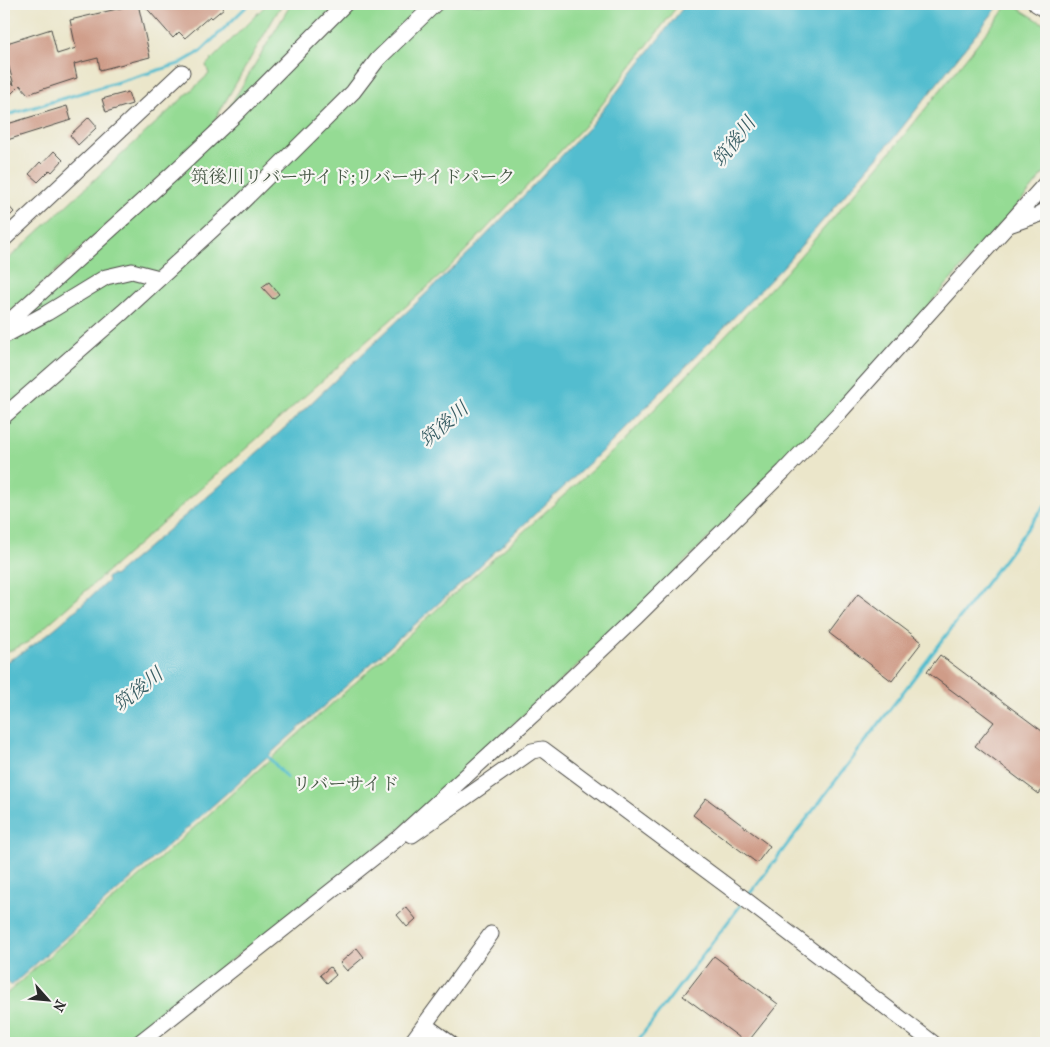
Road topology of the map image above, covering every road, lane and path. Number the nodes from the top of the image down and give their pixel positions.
1 (346, 4) edge
2 (435, 4) edge
3 (1036, 4) edge
4 (1046, 10) edge
5 (182, 72) dead end
6 (1046, 182) edge
7 (1046, 210) edge
8 (1008, 226) junction
9 (4, 239) edge
10 (159, 278) junction
11 (4, 326) edge
12 (4, 336) edge
13 (4, 416) edge
14 (397, 839) junction
15 (491, 934) dead end
16 (425, 1025) junction
17 (139, 1043) edge
18 (411, 1043) edge
19 (450, 1043) edge
20 (933, 1043) edge

1 - 11 street
2 - 10 street
3 - 4 street
5 - 9 street
6 - 8 street
7 - 8 street
8 - 14 street
10 - 12 street
10 - 13 street
14 - 17 street
14 - 20 street
15 - 16 street
16 - 18 street
16 - 19 street

